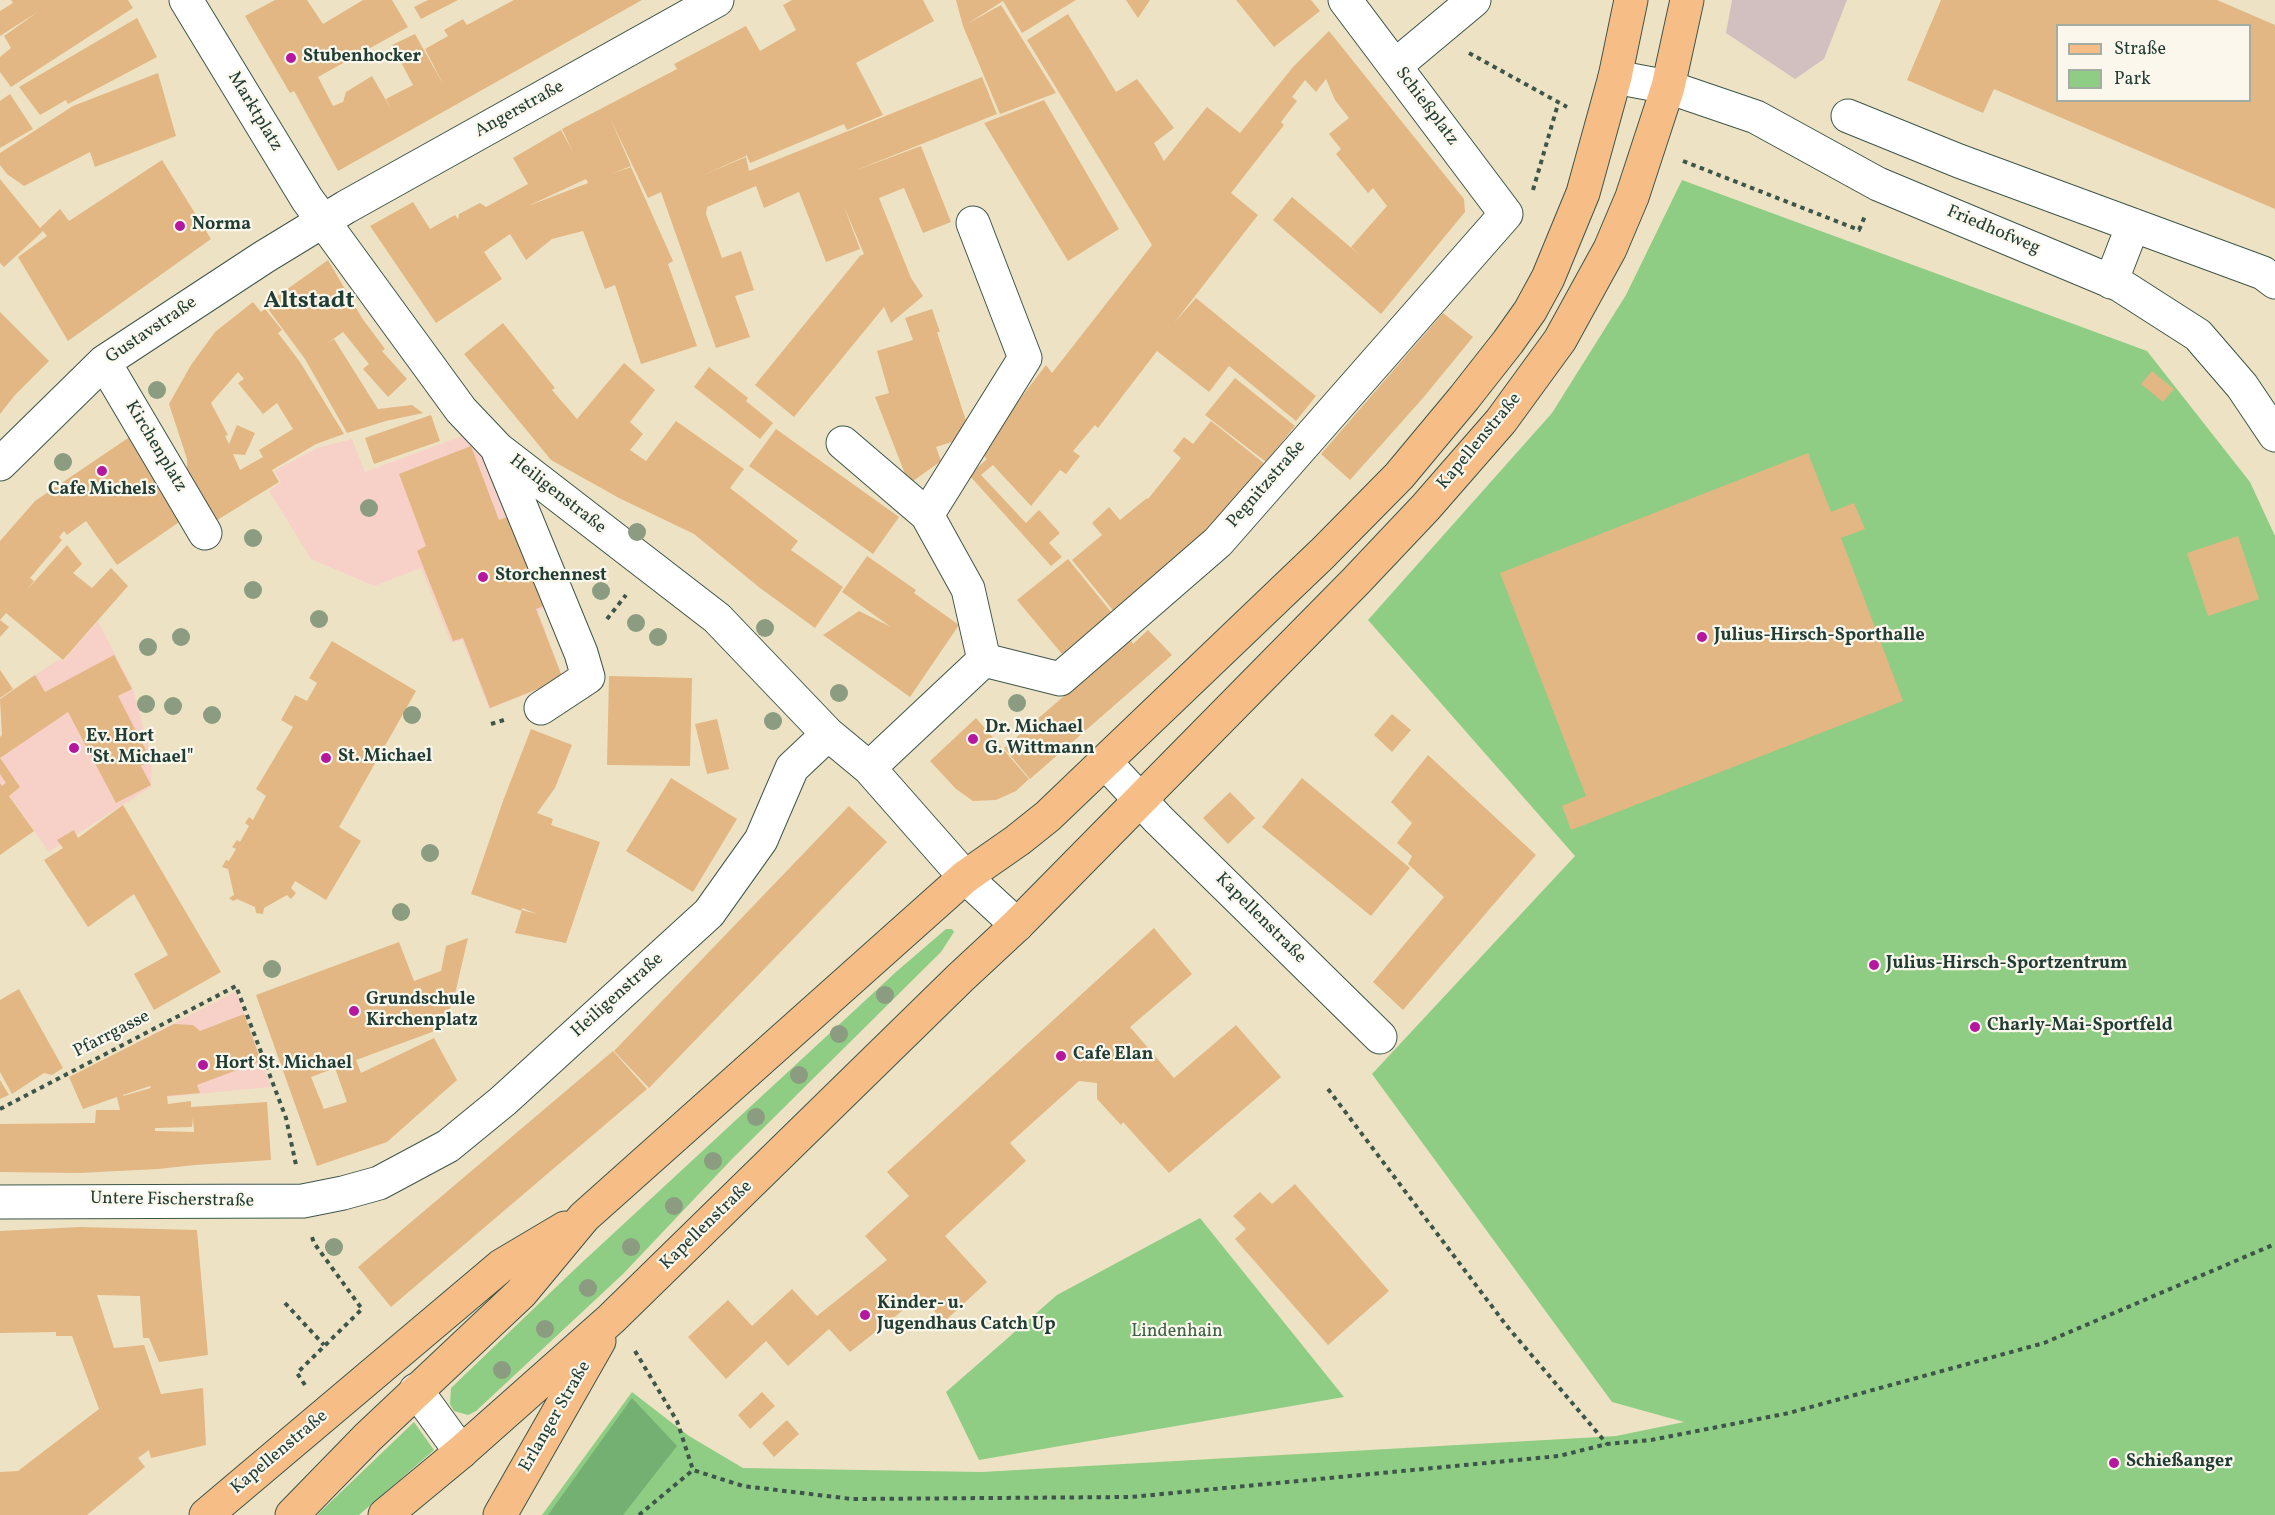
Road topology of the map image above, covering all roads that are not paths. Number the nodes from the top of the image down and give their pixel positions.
1 (186, 0) edge
2 (717, 0) edge
3 (1345, 0) edge
4 (1474, 0) edge
5 (1631, 0) edge
6 (1687, 0) edge
7 (1395, 66) junction
8 (1615, 77) junction
9 (1668, 87) junction
10 (1848, 116) dead end
11 (1506, 214) joint
12 (324, 221) junction
13 (973, 223) dead end
14 (2133, 225) junction
15 (2111, 282) junction
16 (2275, 282) edge
17 (104, 362) junction
18 (2275, 435) edge
19 (843, 443) dead end
20 (498, 449) junction
21 (0, 464) edge
22 (927, 515) junction
23 (205, 532) dead end
24 (984, 660) junction
25 (528, 712) road end
26 (828, 734) junction
27 (1105, 762) junction
28 (868, 768) junction
29 (1139, 800) junction
30 (965, 876) junction
31 (1017, 925) junction
32 (1380, 1037) dead end
33 (343, 1193) joint
34 (0, 1202) edge
35 (584, 1218) junction
36 (611, 1319) junction
37 (416, 1390) junction
38 (461, 1452) junction
39 (206, 1515) edge
40 (292, 1515) edge
41 (385, 1515) edge
42 (500, 1515) edge

1 - 12 street, Marktplatz
2 - 12 street, Angerstraße
3 - 7 street, Schießplatz
4 - 7 street
5 - 8 main road, Kapellenstraße
6 - 9 main road, Kapellenstraße
7 - 11 street, Schießplatz
8 - 9 street, Friedhofweg
8 - 27 main road, Kapellenstraße
9 - 15 street, Friedhofweg
9 - 29 main road, Kapellenstraße
10 - 14 street
11 - 24 street, Pegnitzstraße
12 - 17 street, Gustavstraße
12 - 20 street, Heiligenstraße
13 - 22 street
14 - 15 street
14 - 16 street
15 - 18 street, Friedhofweg
17 - 21 street, Gustavstraße
17 - 23 street, Kirchenplatz
19 - 22 street
20 - 25 street
20 - 26 street, Heiligenstraße
22 - 24 street
24 - 28 street
26 - 28 street, Heiligenstraße
26 - 33 street, Heiligenstraße
27 - 29 street, Kapellenstraße
27 - 30 main road, Kapellenstraße
28 - 30 street, Heiligenstraße
29 - 31 main road, Kapellenstraße
29 - 32 street, Kapellenstraße
30 - 31 street
30 - 35 main road, Kapellenstraße
31 - 36 main road, Kapellenstraße
33 - 34 street, Untere Fischerstraße
35 - 37 main road, Kapellenstraße
35 - 39 main road, Kapellenstraße
36 - 38 main road, Kapellenstraße
36 - 42 main road, Erlanger Straße
37 - 38 street
37 - 40 main road, Kapellenstraße
38 - 41 main road, Kapellenstraße

